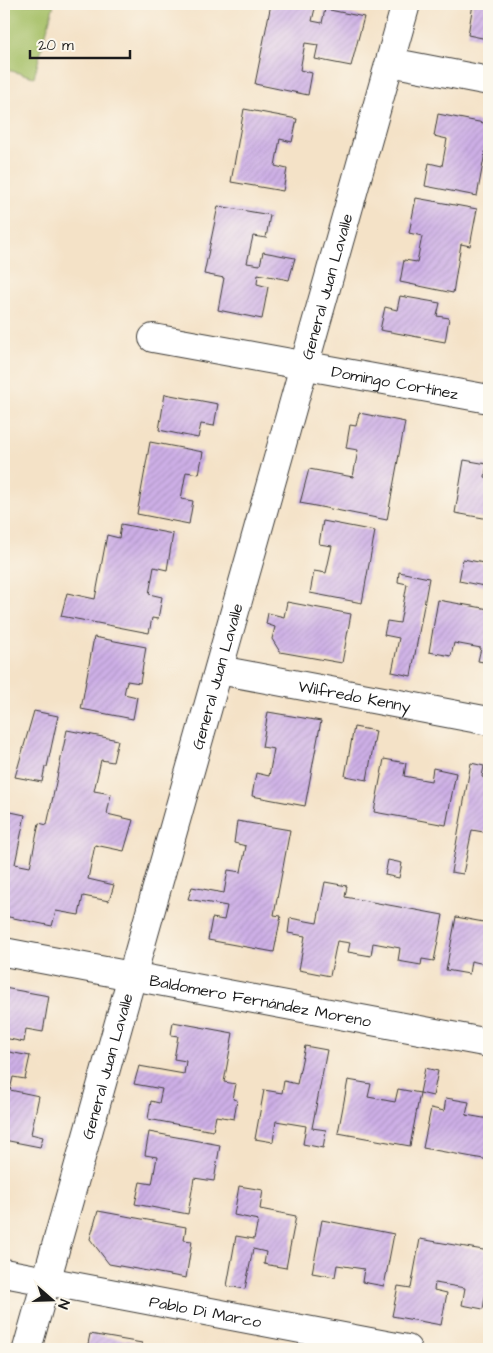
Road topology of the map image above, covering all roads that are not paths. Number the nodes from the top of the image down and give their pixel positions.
1 (406, 4) edge
2 (390, 62) junction
3 (489, 81) edge
4 (153, 338) dead end
5 (304, 366) junction
6 (489, 399) edge
7 (218, 670) junction
8 (489, 721) edge
9 (4, 952) edge
10 (132, 976) junction
11 (489, 1043) edge
12 (4, 1273) edge
13 (46, 1281) junction
14 (27, 1349) edge
15 (407, 1349) edge

1 - 2 street, General Juan Lavalle
2 - 3 street
2 - 5 street, General Juan Lavalle
4 - 5 street, Domingo Cortínez
5 - 6 street, Domingo Cortínez
5 - 7 street, General Juan Lavalle
7 - 8 street, Wilfredo Kenny
7 - 10 street, General Juan Lavalle
9 - 10 street, Baldomero Fernández Moreno
10 - 11 street, Baldomero Fernández Moreno
10 - 13 street, General Juan Lavalle
12 - 13 street, Pablo Di Marco
13 - 14 street, General Juan Lavalle
13 - 15 street, Pablo Di Marco

